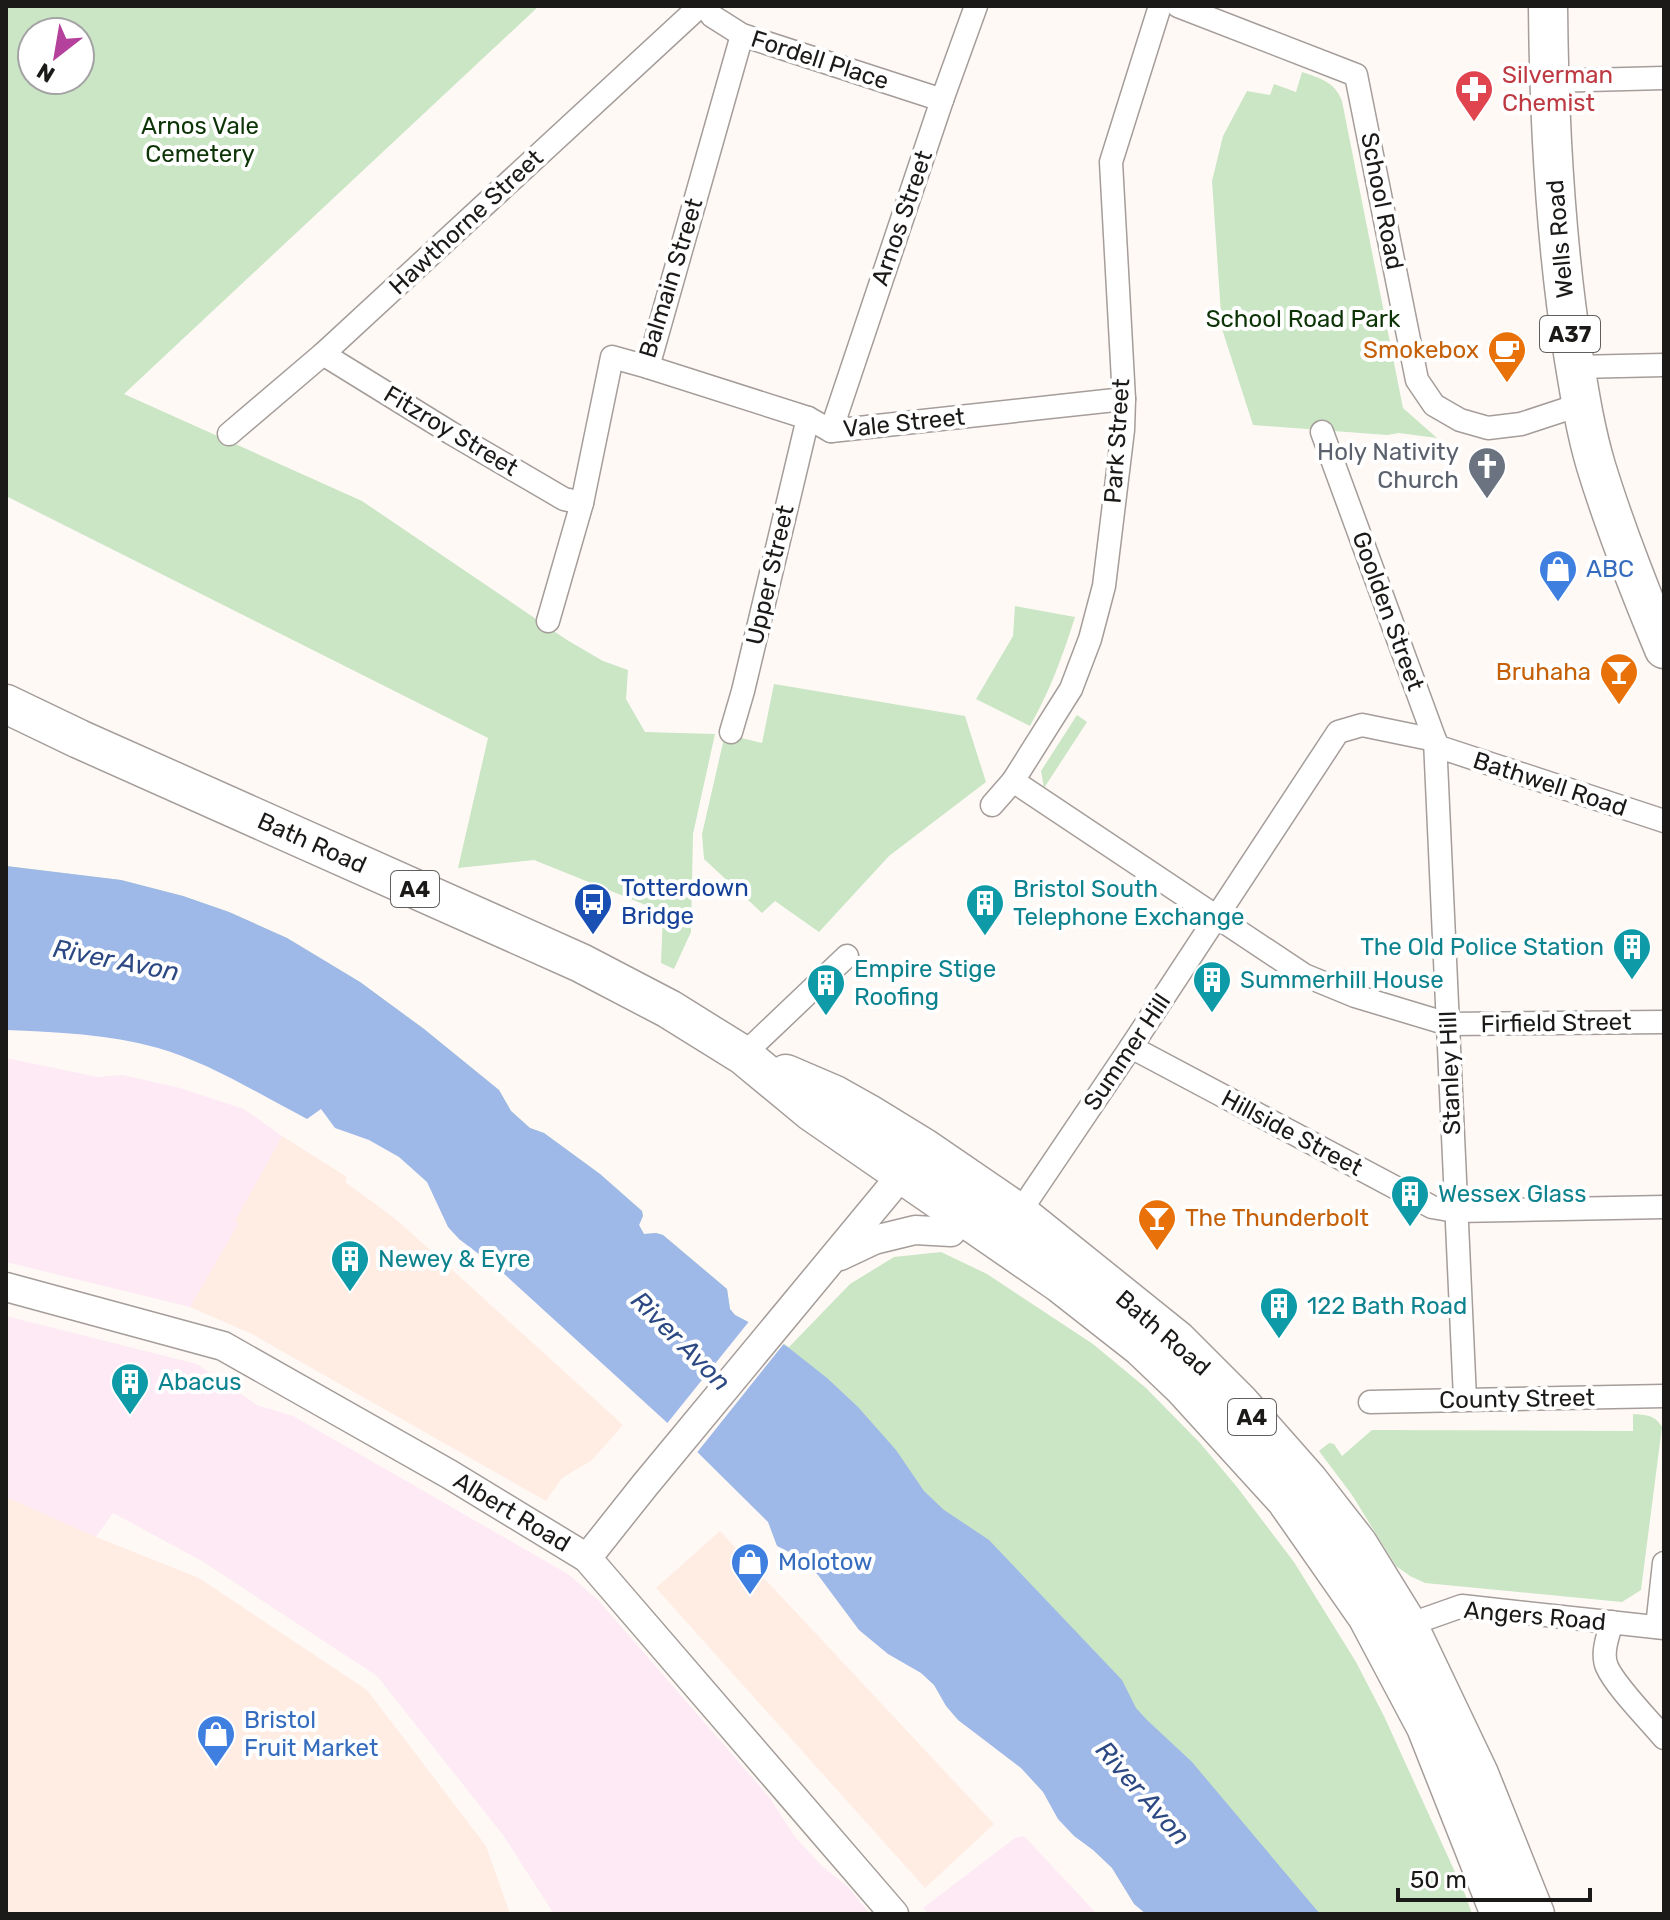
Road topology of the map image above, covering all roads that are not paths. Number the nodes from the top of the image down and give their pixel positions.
1 (702, 6) edge
2 (976, 6) edge
3 (1160, 6) edge
4 (1178, 6) edge
5 (1548, 6) edge
6 (742, 35) junction
7 (1664, 78) edge
8 (1549, 81) junction
9 (942, 100) junction
10 (323, 354) junction
11 (1664, 365) edge
12 (648, 367) junction
13 (1576, 367) junction
14 (1124, 399) junction
15 (1582, 404) junction
16 (808, 418) junction
17 (831, 431) junction
18 (1322, 432) dead end
19 (229, 434) dead end
20 (582, 503) junction
21 (548, 621) dead end
22 (1664, 649) edge
23 (6, 704) edge
24 (731, 732) dead end
25 (1435, 743) junction
26 (1013, 781) junction
27 (992, 805) dead end
28 (1664, 821) edge
29 (1217, 916) junction
30 (847, 956) dead end
31 (1664, 1022) edge
32 (1448, 1024) junction
33 (1131, 1047) junction
34 (743, 1055) junction
35 (913, 1161) junction
36 (1664, 1207) edge
37 (1455, 1211) junction
38 (1019, 1213) junction
39 (951, 1232) joint
40 (832, 1260) junction
41 (6, 1287) edge
42 (1140, 1346) junction
43 (1664, 1396) edge
44 (1465, 1399) junction
45 (1370, 1402) dead end
46 (587, 1558) junction
47 (1664, 1563) edge
48 (1612, 1622) junction
49 (1408, 1625) junction
50 (1660, 1628) edge
51 (1664, 1738) edge
52 (894, 1914) edge
53 (1500, 1914) edge
54 (1535, 1914) edge

1 - 6 street, Fordell Place
1 - 10 street, Hawthorne Street
2 - 9 street, Arnos Street
3 - 14 street, Park Street
4 - 15 street, School Road
5 - 8 highway, Wells Road / A37
6 - 9 street, Fordell Place
6 - 12 street, Balmain Street
7 - 8 street
8 - 13 highway, Wells Road / A37
9 - 17 street, Arnos Street
10 - 19 street, Hawthorne Street
10 - 20 street, Fitzroy Street
11 - 13 street
12 - 16 street, Vale Street
12 - 20 street, Balmain Street
13 - 15 highway, Wells Road / A37
14 - 17 street, Vale Street
14 - 26 street, Park Street
15 - 22 highway, Wells Road / A37
16 - 17 street, Vale Street
16 - 24 street, Upper Street
18 - 25 street, Goolden Street
20 - 21 street, Balmain Street
23 - 34 highway, Bath Road / A4
25 - 28 street, Bathwell Road
25 - 29 street, Summer Hill
25 - 32 street, Stanley Hill
26 - 27 street, Park Street
26 - 29 street, Firfield Street
29 - 32 street, Firfield Street
29 - 33 street, Summer Hill
30 - 34 street
31 - 32 street, Firfield Street
32 - 37 street, Stanley Hill
33 - 37 street, Hillside Street
33 - 38 street, Summer Hill
34 - 35 highway, Bath Road / A4
35 - 38 highway, Bath Road / A4
35 - 40 street
35 - 42 highway, Bath Road / A4
36 - 37 street, Hillside Street
37 - 44 street, Stanley Hill
38 - 49 highway, Bath Road / A4
39 - 40 street
39 - 42 highway, Bath Road / A4
40 - 46 street
41 - 46 street, Albert Road
42 - 53 highway, Bath Road / A4
43 - 44 street, County Street
44 - 45 street, County Street
46 - 52 street, Albert Road
47 - 50 street
48 - 49 street, Angers Road
48 - 50 street, Angers Road
48 - 51 street
49 - 54 highway, Bath Road / A4

